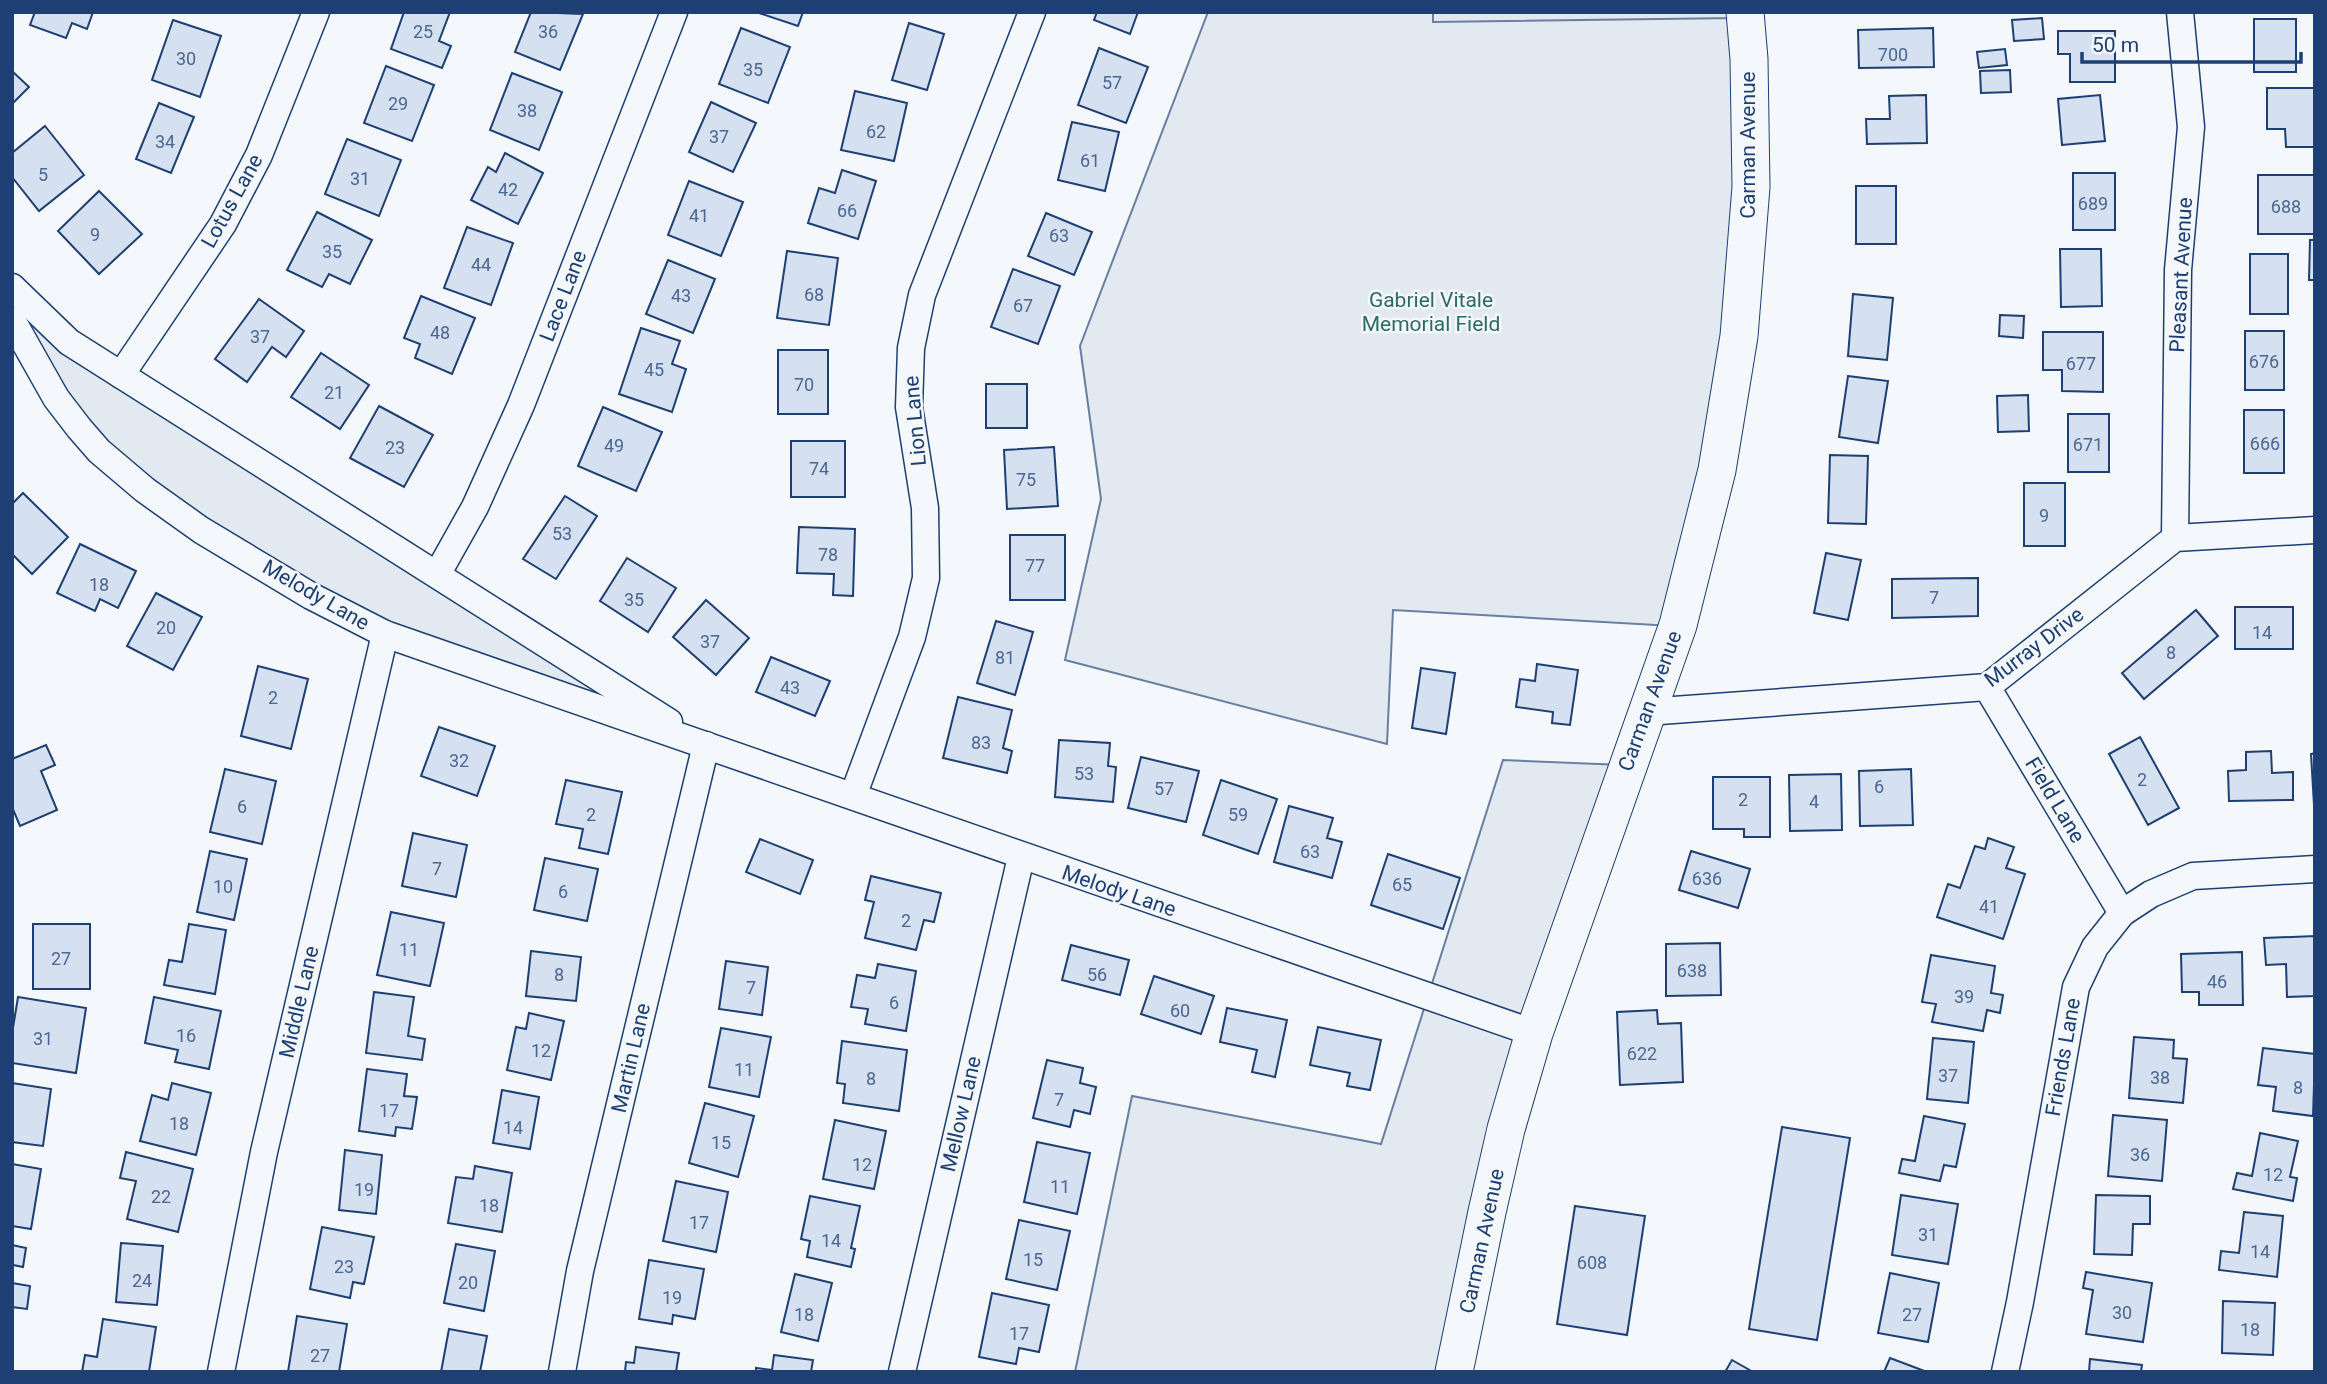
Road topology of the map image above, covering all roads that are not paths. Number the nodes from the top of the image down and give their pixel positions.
1 (316, 12) edge
2 (674, 12) edge
3 (1032, 12) edge
4 (1745, 12) edge
5 (2180, 12) edge
6 (12, 287) edge
7 (12, 320) edge
8 (121, 375) junction
9 (2315, 530) edge
10 (2175, 538) junction
11 (438, 573) junction
12 (385, 635) junction
13 (1987, 687) junction
14 (1646, 712) junction
15 (706, 745) junction
16 (853, 796) junction
17 (1021, 857) junction
18 (2315, 869) edge
19 (2122, 913) junction
20 (1534, 1034) junction
21 (221, 1372) edge
22 (562, 1372) edge
23 (902, 1372) edge
24 (1454, 1372) edge
25 (2006, 1372) edge

1 - 8 street, Lotus Lane
2 - 11 street, Lace Lane
3 - 16 street, Lion Lane
4 - 14 main road, Carman Avenue
5 - 10 street, Pleasant Avenue
6 - 8 street, Melody Lane
7 - 12 street, Melody Lane
8 - 11 street, Melody Lane
9 - 10 street
10 - 13 street, Murray Drive
11 - 15 street, Melody Lane
12 - 15 street, Melody Lane
12 - 21 street, Middle Lane
13 - 14 street, Murray Drive
13 - 19 street, Field Lane
14 - 20 main road, Carman Avenue
15 - 16 street, Melody Lane
15 - 22 street, Martin Lane
16 - 17 street, Melody Lane
17 - 20 street, Melody Lane
17 - 23 street, Mellow Lane
18 - 19 street, Friends Lane
19 - 25 street, Friends Lane
20 - 24 main road, Carman Avenue

